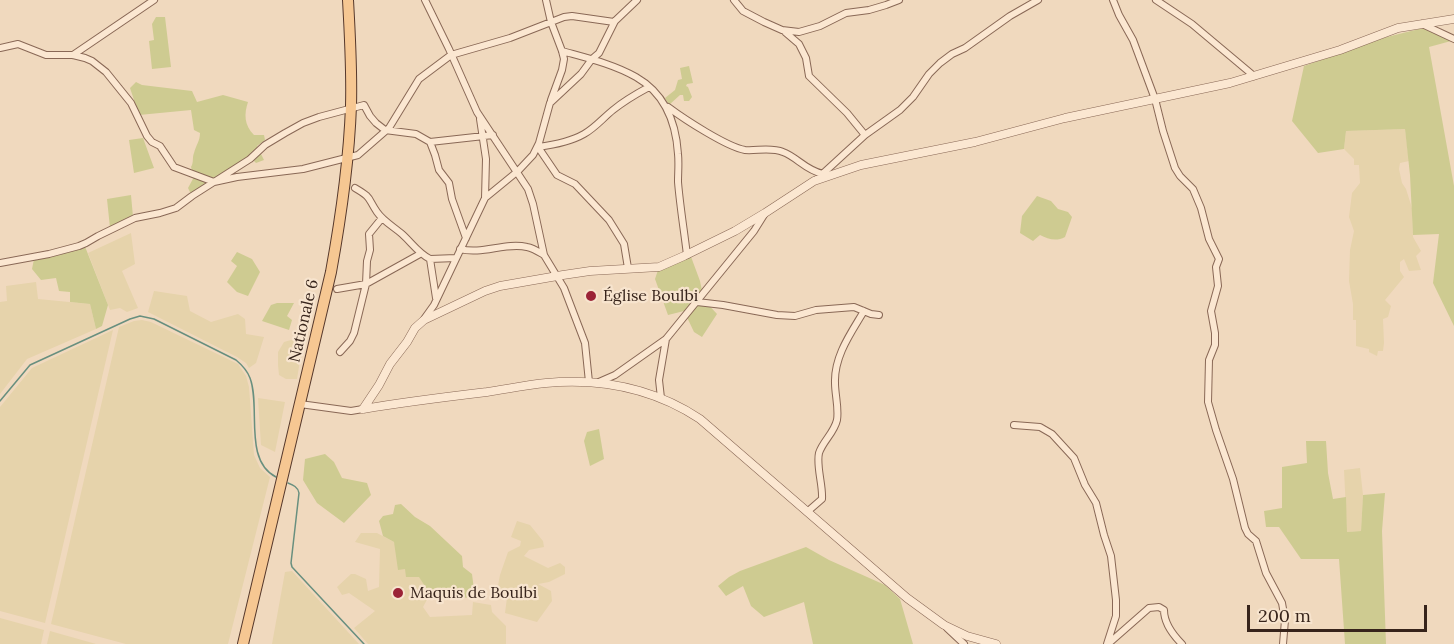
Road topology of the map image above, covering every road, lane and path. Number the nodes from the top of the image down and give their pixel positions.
1 (154, 0) edge
2 (348, 0) edge
3 (425, 0) edge
4 (546, 0) edge
5 (637, 0) edge
6 (734, 0) edge
7 (899, 0) edge
8 (1038, 0) edge
9 (1113, 0) edge
10 (1156, 0) edge
11 (1454, 19) edge
12 (551, 22) junction
13 (614, 22) junction
14 (1422, 24) junction
15 (782, 30) junction
16 (1454, 39) edge
17 (0, 48) edge
18 (562, 51) junction
19 (73, 55) junction
20 (451, 55) junction
21 (592, 59) junction
22 (1254, 76) junction
23 (649, 87) junction
24 (1155, 99) junction
25 (550, 103) junction
26 (665, 105) junction
27 (351, 107) junction
28 (479, 114) junction
29 (385, 130) junction
30 (493, 135) junction
31 (865, 135) junction
32 (483, 136) junction
33 (430, 142) junction
34 (538, 147) junction
35 (348, 158) junction
36 (518, 171) junction
37 (822, 174) junction
38 (833, 174) junction
39 (814, 181) junction
40 (214, 182) junction
41 (355, 188) dead end
42 (485, 198) junction
43 (765, 213) junction
44 (382, 218) junction
45 (466, 238) junction
46 (460, 249) junction
47 (420, 254) junction
48 (544, 255) junction
49 (687, 255) junction
50 (456, 258) junction
51 (430, 259) junction
52 (0, 263) edge
53 (628, 268) junction
54 (557, 277) junction
55 (366, 284) junction
56 (337, 289) dead end
57 (436, 299) junction
58 (697, 302) junction
59 (864, 311) junction
60 (879, 315) dead end
61 (424, 320) junction
62 (666, 339) junction
63 (339, 352) dead end
64 (592, 383) junction
65 (661, 398) junction
66 (300, 404) junction
67 (363, 409) junction
68 (1014, 425) dead end
69 (807, 512) junction
70 (944, 625) junction
71 (243, 644) edge
72 (964, 644) edge
73 (996, 644) edge
74 (1107, 644) edge
75 (1182, 644) edge
76 (1283, 644) edge

1 - 19 street
2 - 27 main road, Nationale 6
3 - 20 street
4 - 12 street
5 - 13 street
6 - 15 street
7 - 15 street
8 - 31 street
9 - 24 street
10 - 22 street
11 - 14 street
12 - 13 street
12 - 18 street
12 - 20 street
13 - 21 street
14 - 16 street
14 - 22 street
15 - 31 street
17 - 19 street
18 - 21 street
18 - 25 street
19 - 40 street
20 - 28 street
20 - 29 street
21 - 23 street
21 - 25 street
22 - 24 street
23 - 26 street
23 - 34 street
24 - 38 street
24 - 76 street
25 - 34 street
26 - 37 street
26 - 49 street
27 - 29 street
27 - 35 main road, Nationale 6
27 - 40 street
28 - 30 street
28 - 32 street
29 - 33 street
29 - 35 street
30 - 32 street
30 - 36 street
31 - 37 street
32 - 33 street
32 - 42 street
33 - 45 street
34 - 36 street
34 - 53 street
35 - 40 street
35 - 66 main road, Nationale 6
36 - 42 street
36 - 48 street
37 - 38 street
37 - 39 street
38 - 39 street
39 - 43 street
40 - 52 street
41 - 44 street
42 - 45 street
43 - 49 street
43 - 58 street
44 - 47 street
44 - 55 street
45 - 46 street
46 - 48 street
46 - 50 street
47 - 51 street
47 - 55 street
48 - 54 street
49 - 53 street
50 - 51 street
50 - 57 street
51 - 57 street
53 - 54 street
54 - 61 street
54 - 64 street
55 - 56 street
55 - 63 street
57 - 61 street
58 - 59 street
58 - 62 street
59 - 60 street
59 - 69 street
61 - 67 street
62 - 64 street
62 - 65 street
64 - 65 street
64 - 67 street
65 - 69 street
66 - 67 street
66 - 71 main road, Nationale 6
68 - 74 street
69 - 70 street
70 - 72 street
70 - 73 street
74 - 75 street

